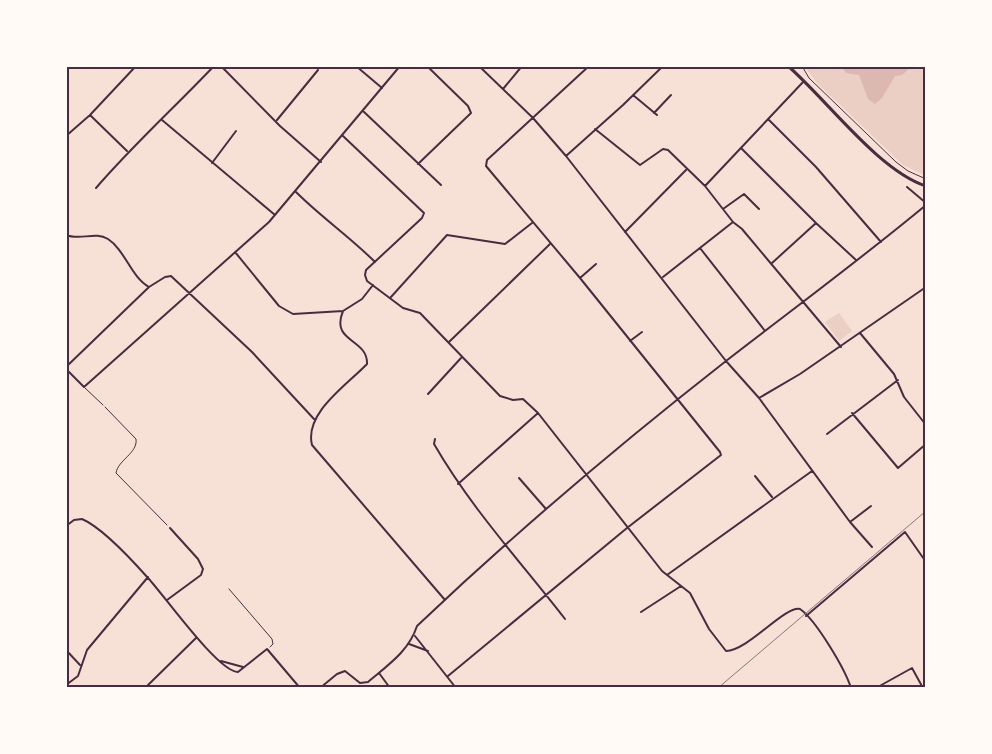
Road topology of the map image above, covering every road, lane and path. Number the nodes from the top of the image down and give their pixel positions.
1 (136, 66) edge
2 (214, 66) edge
3 (221, 66) edge
4 (356, 66) edge
5 (400, 66) edge
6 (426, 66) edge
7 (480, 66) edge
8 (522, 66) edge
9 (589, 66) edge
10 (663, 66) edge
11 (788, 66) edge
12 (802, 66) edge
13 (318, 70) dead end
14 (804, 81) junction
15 (382, 88) junction
16 (503, 89) junction
17 (633, 95) junction
18 (671, 95) dead end
19 (362, 111) junction
20 (90, 115) junction
21 (533, 118) junction
22 (768, 118) junction
23 (162, 120) junction
24 (276, 121) junction
25 (595, 129) junction
26 (236, 131) dead end
27 (66, 136) edge
28 (343, 136) junction
29 (741, 148) junction
30 (127, 151) junction
31 (566, 156) junction
32 (322, 162) junction
33 (211, 164) junction
34 (418, 164) junction
35 (686, 170) junction
36 (926, 179) edge
37 (441, 186) dead end
38 (705, 186) junction
39 (907, 186) dead end
40 (926, 186) edge
41 (96, 188) dead end
42 (296, 192) junction
43 (926, 204) edge
44 (723, 209) junction
45 (759, 209) dead end
46 (275, 216) junction
47 (532, 222) junction
48 (733, 222) junction
49 (816, 223) junction
50 (625, 232) junction
51 (66, 235) edge
52 (882, 242) junction
53 (550, 244) junction
54 (700, 248) junction
55 (235, 252) junction
56 (856, 260) junction
57 (375, 262) junction
58 (772, 263) junction
59 (596, 264) dead end
60 (662, 277) junction
61 (580, 278) junction
62 (373, 285) junction
63 (149, 287) junction
64 (926, 287) edge
65 (191, 293) junction
66 (391, 297) junction
67 (804, 302) junction
68 (343, 312) junction
69 (765, 331) junction
70 (642, 332) dead end
71 (860, 333) junction
72 (629, 341) junction
73 (449, 342) junction
74 (841, 347) junction
75 (461, 358) junction
76 (726, 361) junction
77 (66, 368) edge
78 (898, 380) junction
79 (84, 387) junction
80 (428, 394) dead end
81 (759, 398) junction
82 (678, 399) junction
83 (103, 405) joint
84 (538, 413) junction
85 (852, 413) junction
86 (314, 419) junction
87 (926, 425) edge
88 (827, 434) dead end
89 (435, 439) dead end
90 (926, 444) edge
91 (812, 471) junction
92 (588, 476) junction
93 (755, 476) dead end
94 (518, 478) dead end
95 (458, 484) junction
96 (772, 497) junction
97 (871, 506) dead end
98 (546, 509) junction
99 (850, 522) junction
100 (66, 526) edge
101 (170, 528) joint
102 (627, 528) junction
103 (504, 545) junction
104 (872, 547) dead end
105 (926, 562) edge
106 (667, 575) junction
107 (148, 577) junction
108 (682, 586) junction
109 (229, 589) dead end
110 (545, 594) junction
111 (167, 600) junction
112 (445, 600) junction
113 (641, 612) dead end
114 (806, 616) junction
115 (565, 619) dead end
116 (414, 636) junction
117 (196, 638) junction
118 (409, 644) junction
119 (268, 649) junction
120 (66, 650) edge
121 (429, 652) junction
122 (221, 661) junction
123 (80, 665) junction
124 (244, 667) junction
125 (897, 670) dead end
126 (379, 672) junction
127 (448, 676) junction
128 (900, 676) junction
129 (66, 684) edge
130 (145, 688) edge
131 (300, 688) edge
132 (320, 688) edge
133 (390, 688) edge
134 (456, 688) edge
135 (851, 688) edge
136 (876, 688) edge
137 (923, 688) edge

1 - 20 street
2 - 23 street
3 - 24 street
4 - 15 street
5 - 15 street
6 - 34 street
7 - 16 street
8 - 16 street
9 - 21 street
10 - 17 street
11 - 14 main road
12 - 36 path
13 - 24 street
14 - 22 street
14 - 40 main road
15 - 19 street
16 - 21 street
17 - 18 street
17 - 25 street
19 - 28 street
19 - 34 street
20 - 27 street
20 - 30 street
21 - 31 street
21 - 47 street
22 - 29 street
22 - 52 street
23 - 30 street
23 - 33 street
24 - 32 street
25 - 31 street
25 - 35 street
26 - 33 street
28 - 32 street
28 - 57 street
29 - 38 street
29 - 49 street
30 - 41 street
31 - 50 street
32 - 42 street
33 - 46 street
34 - 37 street
35 - 38 street
35 - 50 street
38 - 44 street
39 - 43 street
42 - 46 street
42 - 57 street
43 - 52 street
44 - 45 street
44 - 48 street
46 - 55 street
47 - 53 street
47 - 66 street
48 - 54 street
48 - 58 street
49 - 56 street
49 - 58 street
50 - 60 street
51 - 63 street
52 - 56 street
53 - 61 street
53 - 73 street
54 - 60 street
54 - 69 street
55 - 65 street
55 - 68 street
56 - 67 street
57 - 62 street
58 - 67 street
59 - 61 street
60 - 76 street
61 - 72 street
62 - 66 street
62 - 68 street
63 - 65 street
63 - 77 street
64 - 71 street
65 - 79 street
65 - 86 street
66 - 73 street
67 - 69 street
67 - 74 street
68 - 86 street
69 - 76 street
70 - 72 street
71 - 74 street
71 - 78 street
72 - 82 street
73 - 75 street
74 - 81 street
75 - 80 street
75 - 84 street
76 - 81 street
76 - 82 street
77 - 79 street
78 - 85 street
78 - 87 street
79 - 83 lane
81 - 91 street
82 - 92 street
82 - 102 street
83 - 101 path
84 - 92 street
84 - 95 street
85 - 88 street
85 - 90 street
86 - 112 street
89 - 95 street
91 - 96 street
91 - 99 street
92 - 98 street
92 - 102 street
93 - 96 street
94 - 98 street
95 - 103 street
96 - 106 street
97 - 99 street
98 - 103 street
99 - 104 street
100 - 107 street
101 - 111 street
102 - 106 street
102 - 110 street
103 - 110 street
103 - 112 street
105 - 114 street
106 - 108 street
107 - 111 street
107 - 123 street
108 - 113 street
108 - 114 street
109 - 119 path
110 - 115 street
110 - 127 street
111 - 117 street
112 - 116 street
114 - 135 street
116 - 118 street
116 - 121 street
117 - 122 street
117 - 130 street
118 - 121 street
118 - 126 street
119 - 124 street
119 - 131 street
120 - 123 street
121 - 127 street
122 - 124 street
122 - 124 street
123 - 129 street
125 - 128 street
126 - 132 street
126 - 133 street
127 - 134 street
128 - 136 street
128 - 137 street

